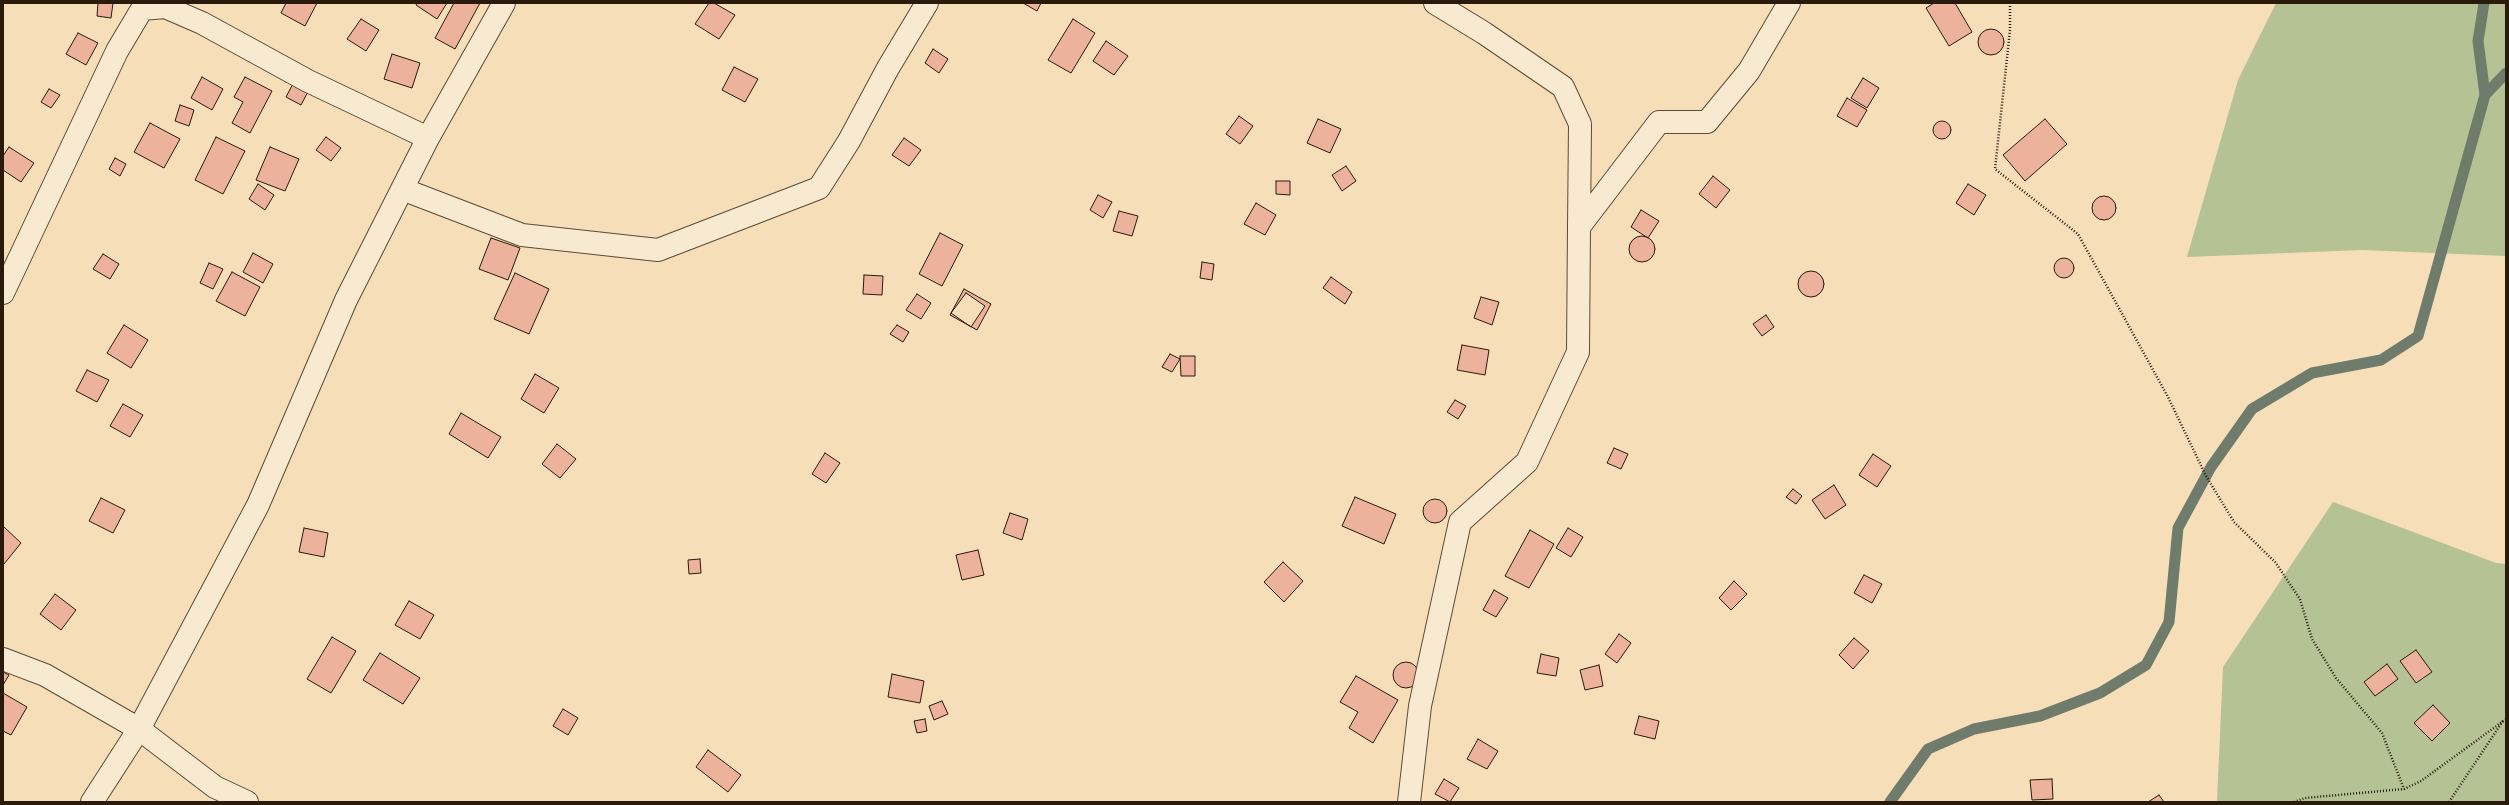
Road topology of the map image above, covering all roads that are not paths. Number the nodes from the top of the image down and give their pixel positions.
1 (504, 3) edge
2 (927, 3) edge
3 (1435, 3) edge
4 (1789, 3) edge
5 (428, 138) junction
6 (402, 189) junction
7 (1579, 227) junction
8 (3, 293) edge
9 (3, 659) edge
10 (139, 729) junction
11 (92, 802) edge
12 (247, 802) edge
13 (1409, 802) edge

1 - 5 street
2 - 6 street
3 - 7 street
4 - 7 street
5 - 6 street
5 - 8 street
6 - 10 street
7 - 13 street
9 - 10 street
10 - 11 street
10 - 12 street

